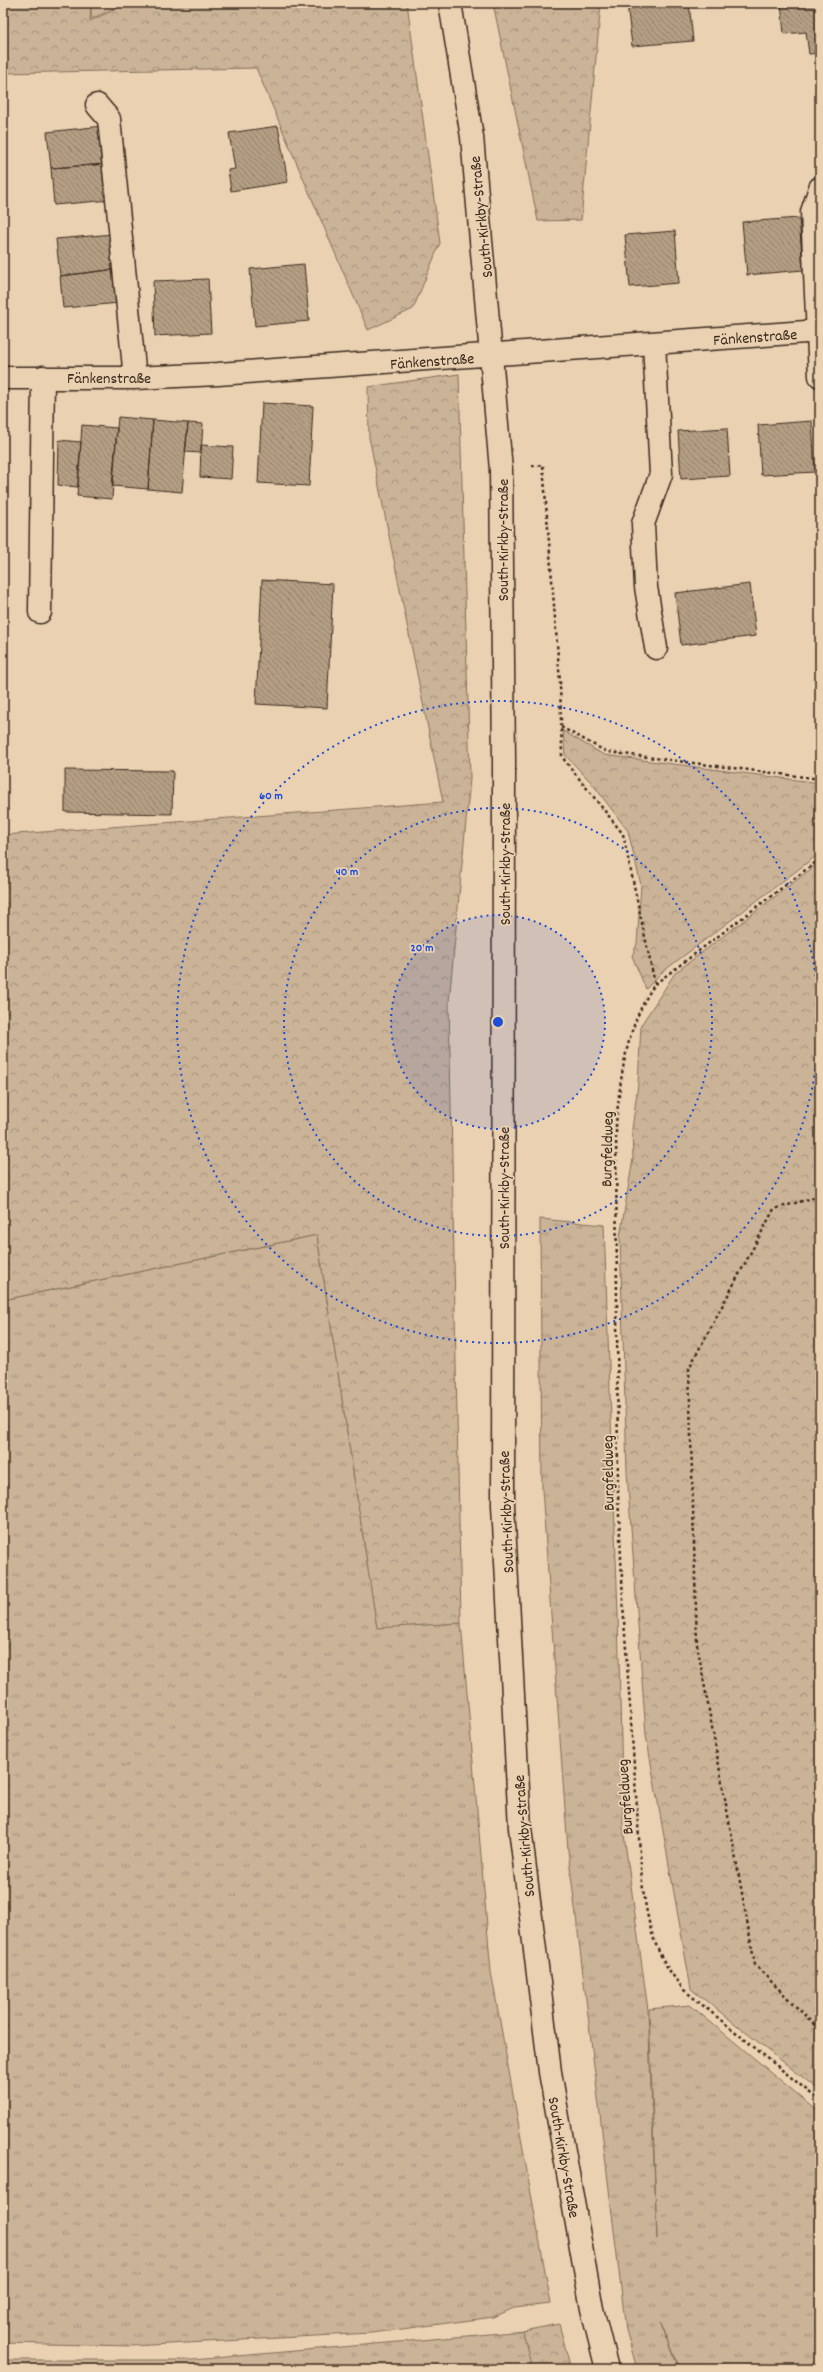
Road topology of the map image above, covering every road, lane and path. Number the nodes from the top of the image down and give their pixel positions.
1 (450, 3) edge
2 (97, 105) dead end
3 (820, 188) edge
4 (818, 331) edge
5 (654, 343) junction
6 (493, 356) junction
7 (820, 376) edge
8 (43, 377) junction
9 (3, 378) edge
10 (136, 378) junction
11 (501, 470) junction
12 (40, 612) dead end
13 (656, 648) dead end
14 (560, 726) junction
15 (820, 779) edge
16 (820, 859) edge
17 (655, 984) junction
18 (820, 1196) edge
19 (820, 2030) edge
20 (820, 2101) edge
21 (607, 2369) edge

1 - 6 main road, South-Kirkby-Straße
2 - 10 main road
3 - 4 main road
4 - 5 main road, Fänkenstraße
4 - 7 main road
5 - 6 main road, Fänkenstraße
5 - 13 main road
6 - 10 main road, Fänkenstraße
6 - 11 main road, South-Kirkby-Straße
8 - 9 main road, Fänkenstraße
8 - 10 main road, Fänkenstraße
8 - 12 main road, Fänkenstraße
11 - 14 path
11 - 21 main road, South-Kirkby-Straße
14 - 15 path
14 - 17 path
16 - 17 path, Burgfeldweg
17 - 20 path, Burgfeldweg
18 - 19 path

